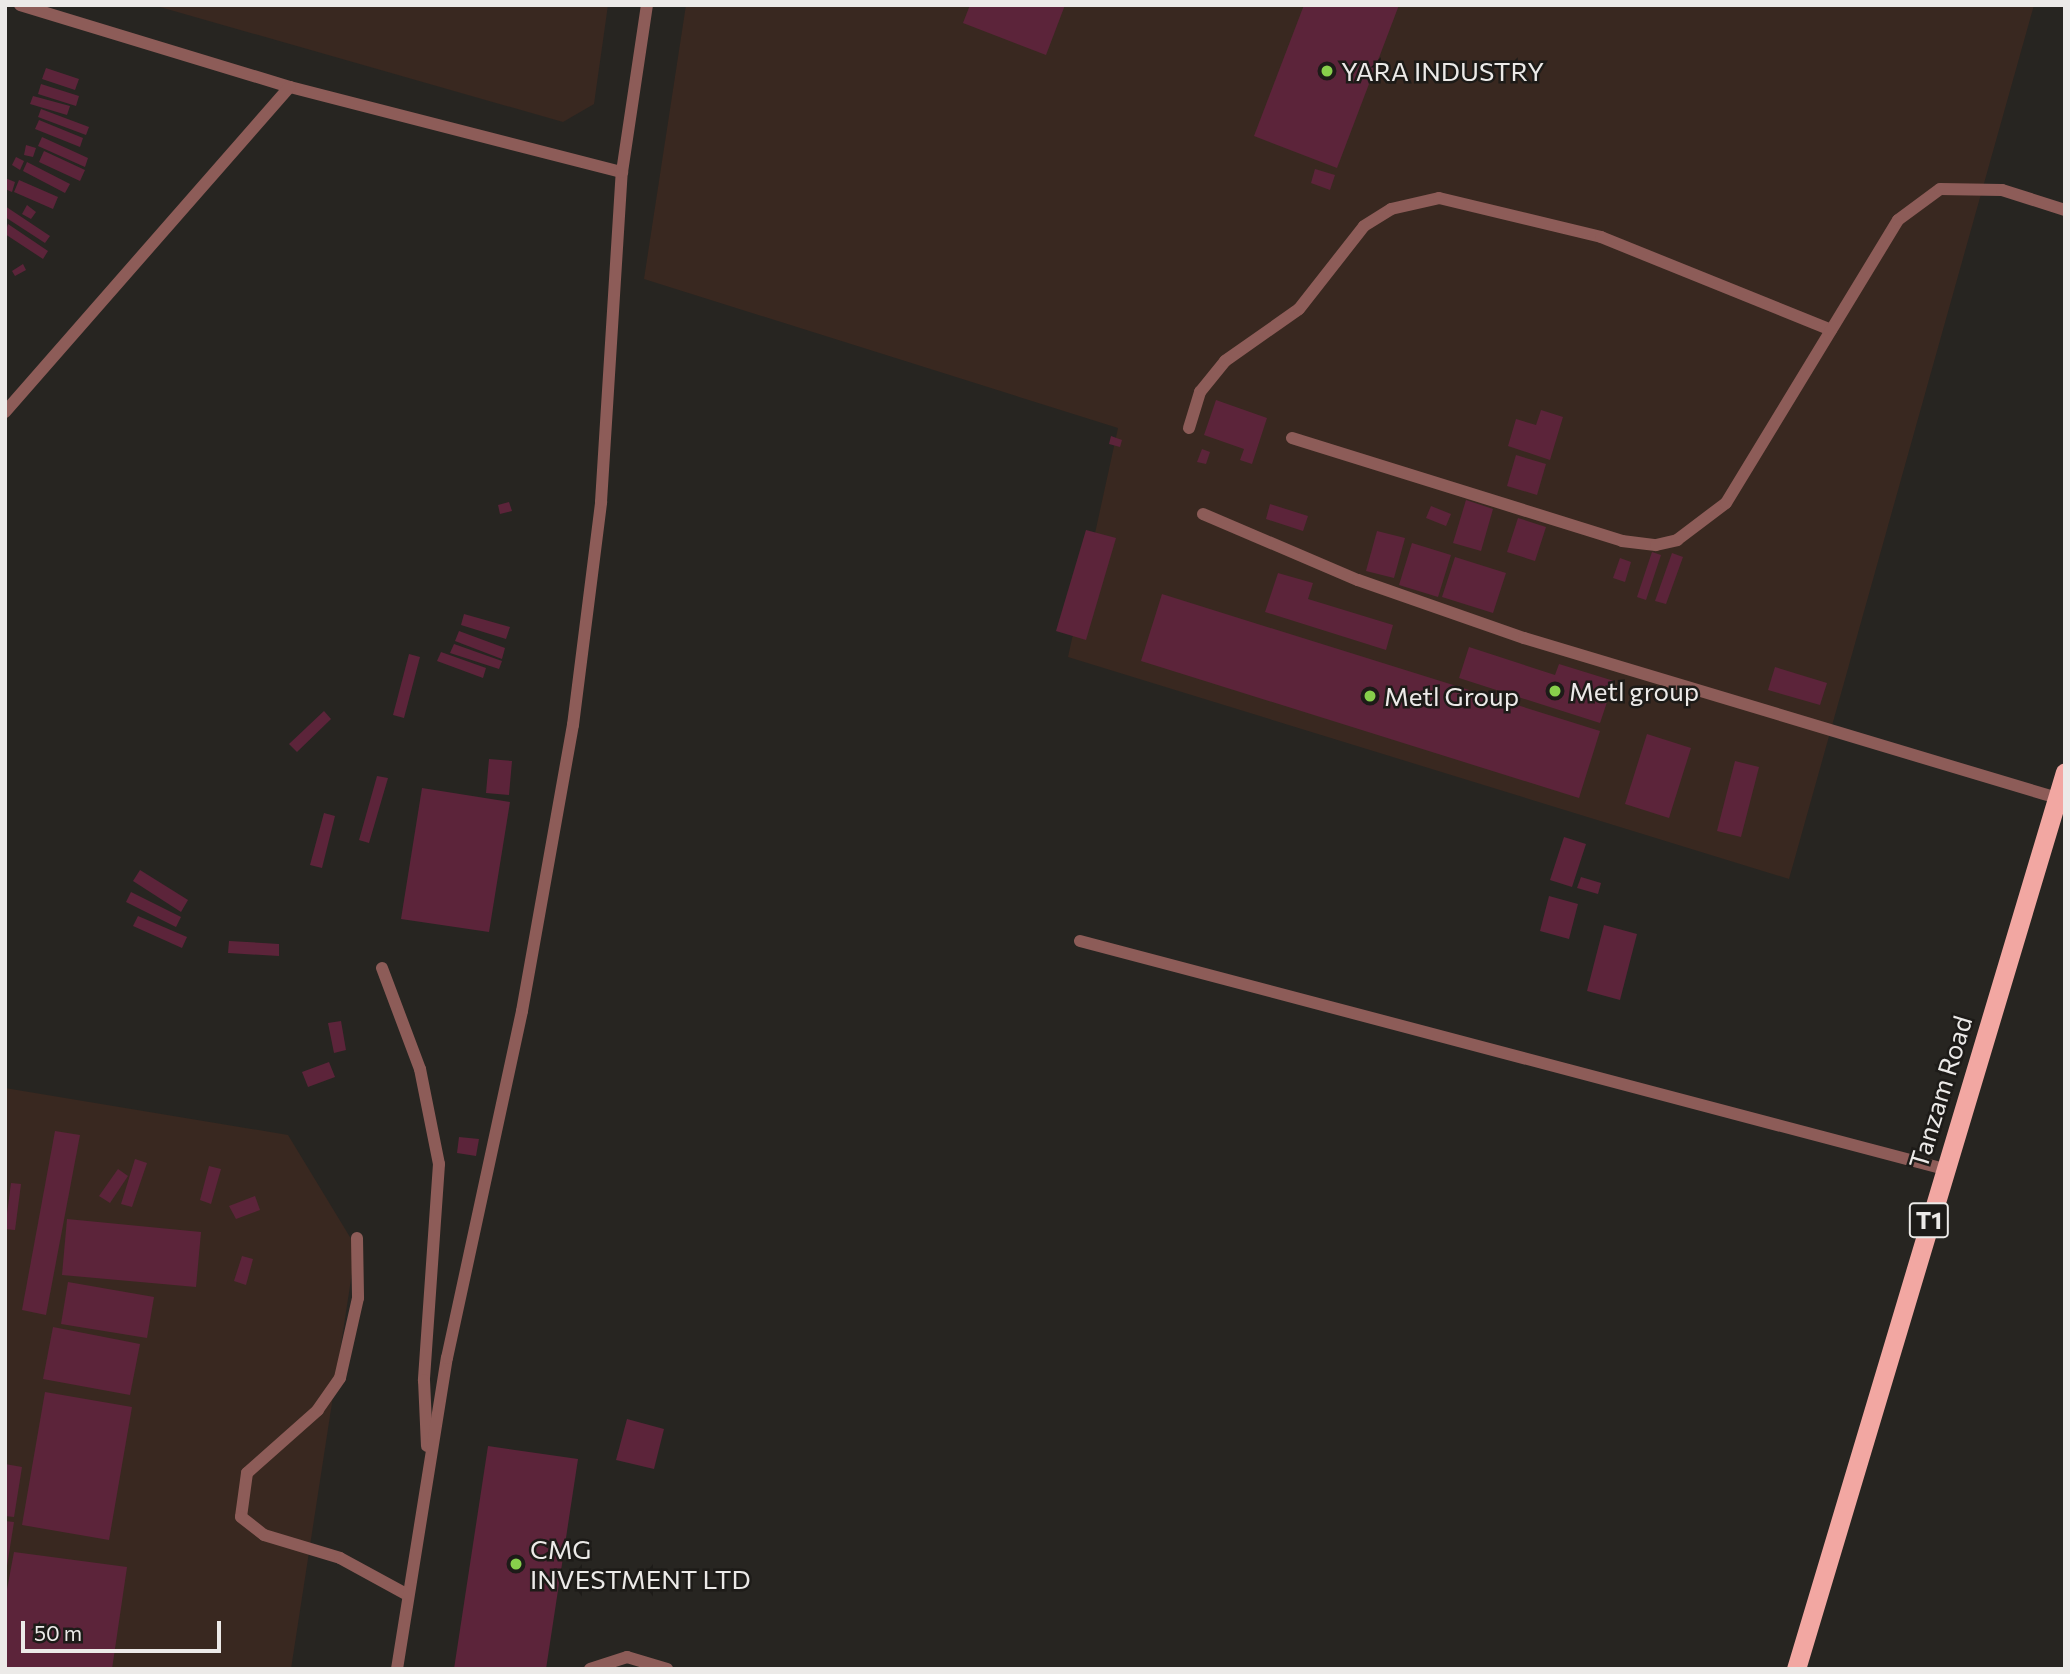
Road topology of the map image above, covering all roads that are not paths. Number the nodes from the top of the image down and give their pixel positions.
1 (20, 5) edge
2 (647, 5) edge
3 (290, 87) junction
4 (622, 172) junction
5 (2065, 210) edge
6 (1832, 330) junction
7 (5, 412) edge
8 (1189, 428) dead end
9 (1292, 438) dead end
10 (1203, 514) dead end
11 (2065, 772) edge
12 (2057, 798) junction
13 (1080, 941) dead end
14 (382, 968) dead end
15 (1944, 1169) junction
16 (356, 1238) dead end
17 (428, 1467) junction
18 (408, 1595) junction
19 (397, 1669) edge
20 (590, 1669) edge
21 (667, 1669) edge
22 (1796, 1669) edge

1 - 3 lane
2 - 4 lane
3 - 4 lane
3 - 7 lane
4 - 17 lane
5 - 6 lane
6 - 8 lane
6 - 9 lane
10 - 12 lane
11 - 12 highway, Tanzam Road / T1
12 - 15 highway, Tanzam Road / T1
13 - 15 lane
14 - 17 lane
15 - 22 highway, Tanzam Road / T1
16 - 18 lane
17 - 18 lane
18 - 19 lane
20 - 21 lane

